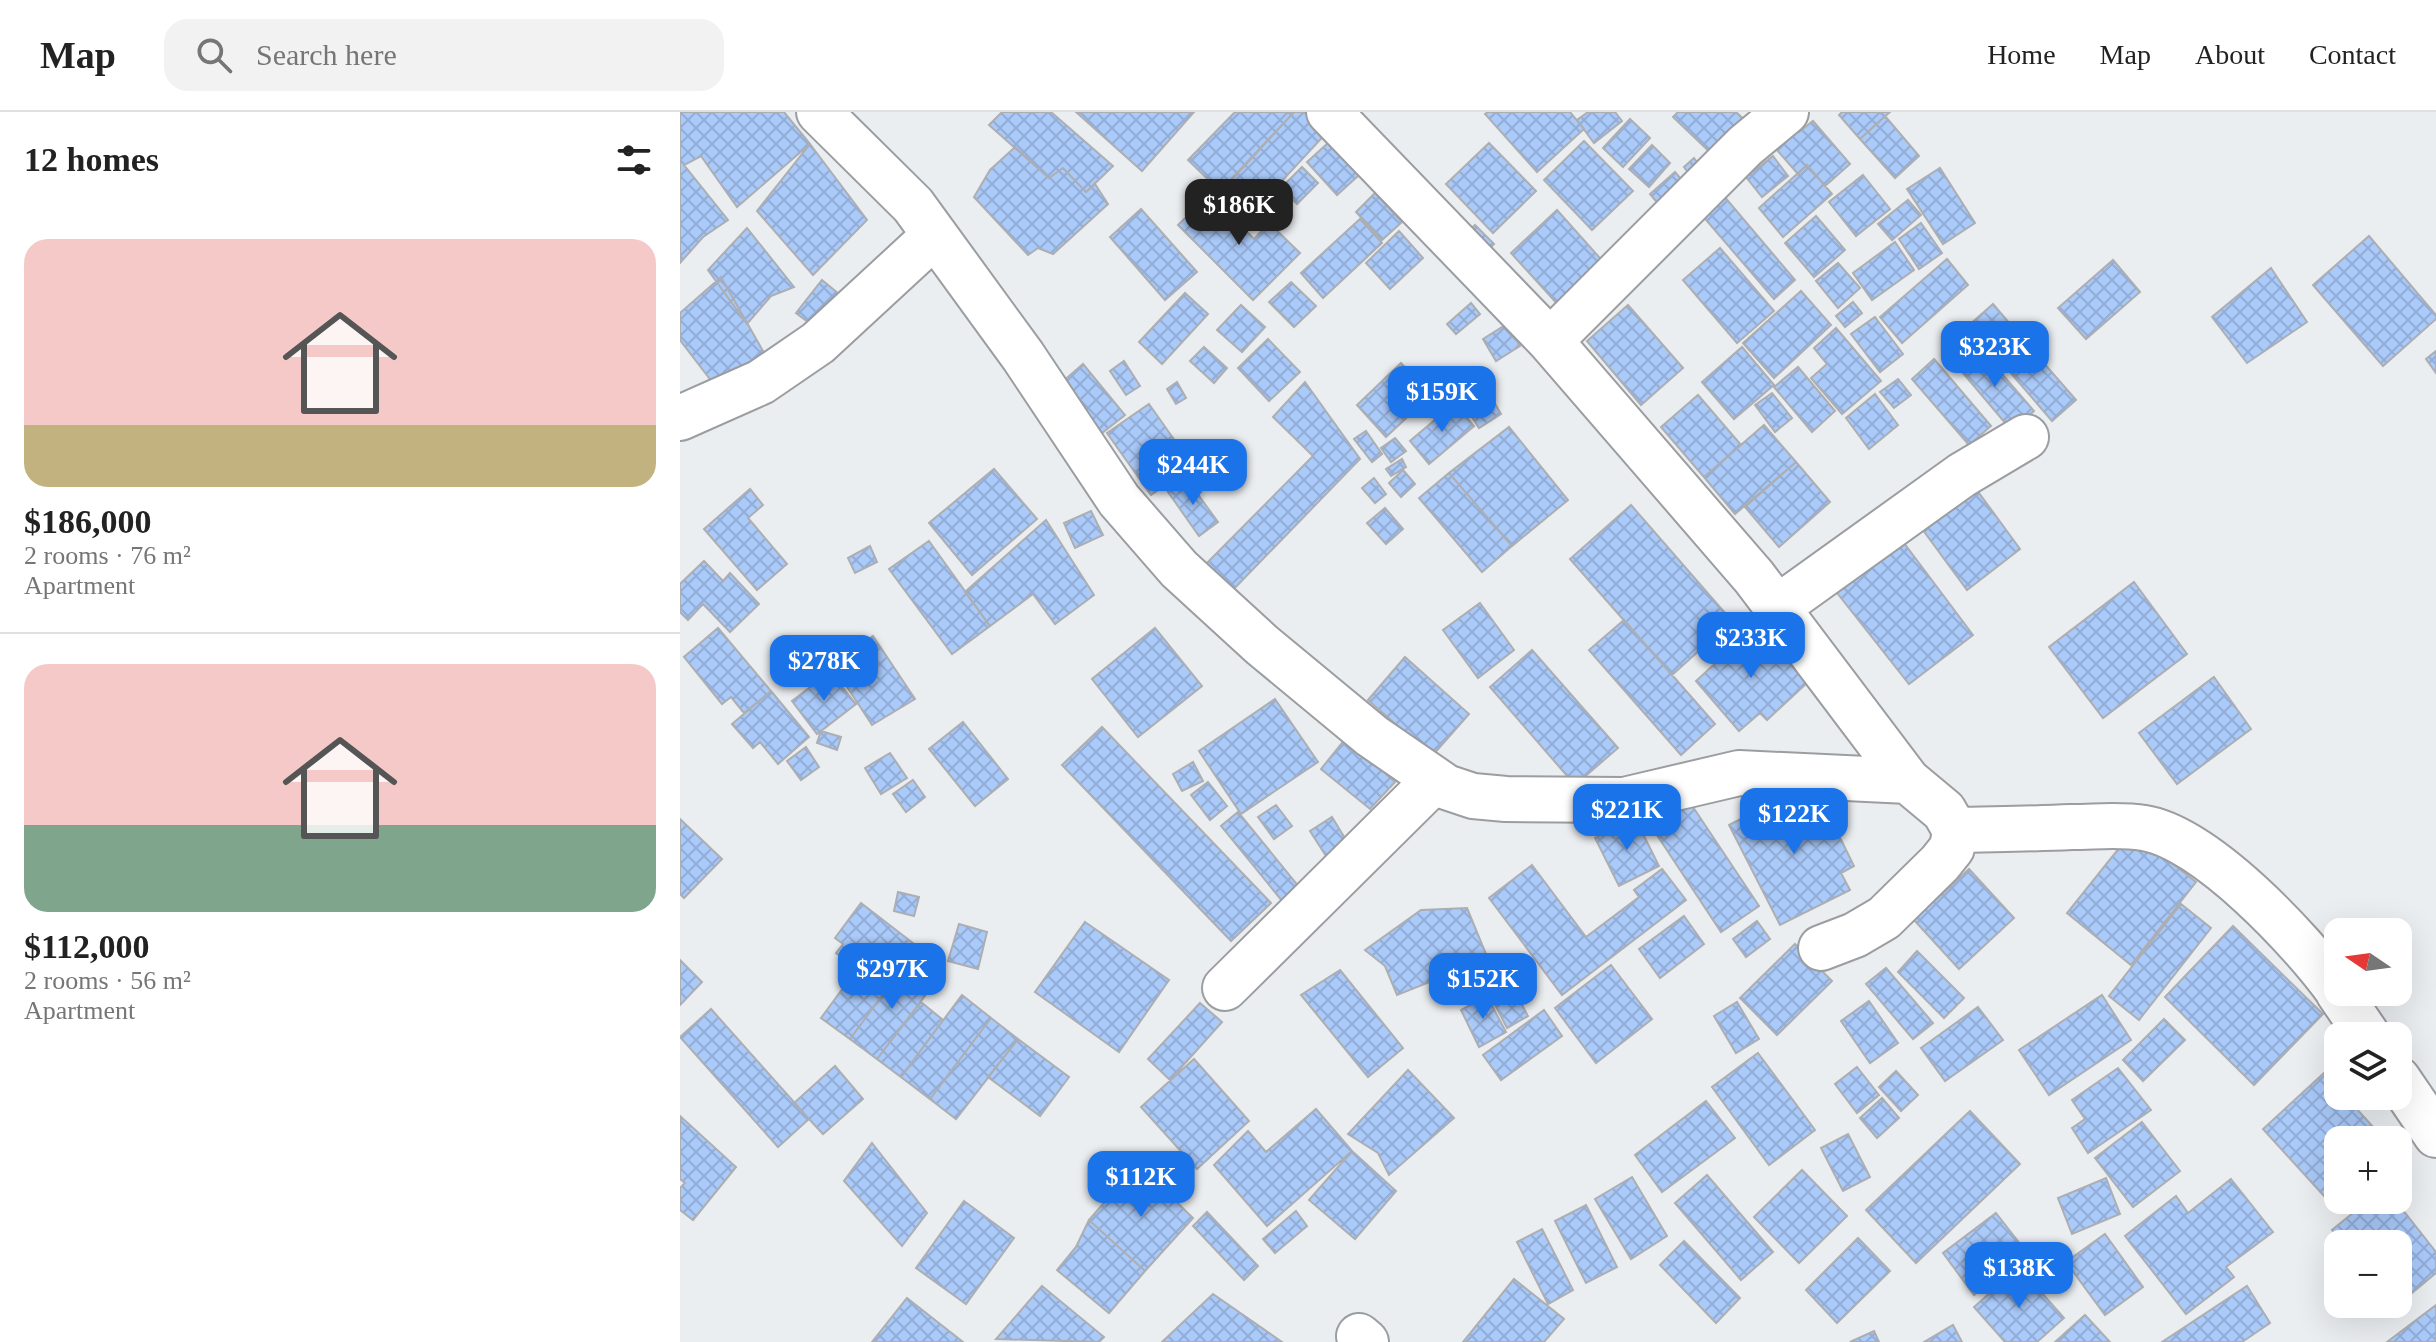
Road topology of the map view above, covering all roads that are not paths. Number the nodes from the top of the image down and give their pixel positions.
1 (819, 112) edge
2 (1329, 112) edge
3 (1786, 112) edge
4 (935, 235) junction
5 (1550, 341) junction
6 (680, 418) edge
7 (2026, 437) dead end
8 (1778, 607) junction
9 (1435, 780) junction
10 (1908, 781) junction
11 (1955, 830) junction
12 (1821, 948) dead end
13 (2324, 974) edge
14 (1225, 988) dead end
15 (2412, 1100) edge
16 (2436, 1135) edge

1 - 4 street
2 - 5 street
3 - 5 street
4 - 6 street
4 - 9 street
5 - 8 street
7 - 8 street
8 - 10 street
9 - 10 street
9 - 14 street
10 - 11 street
11 - 12 street
11 - 13 street
15 - 16 street

